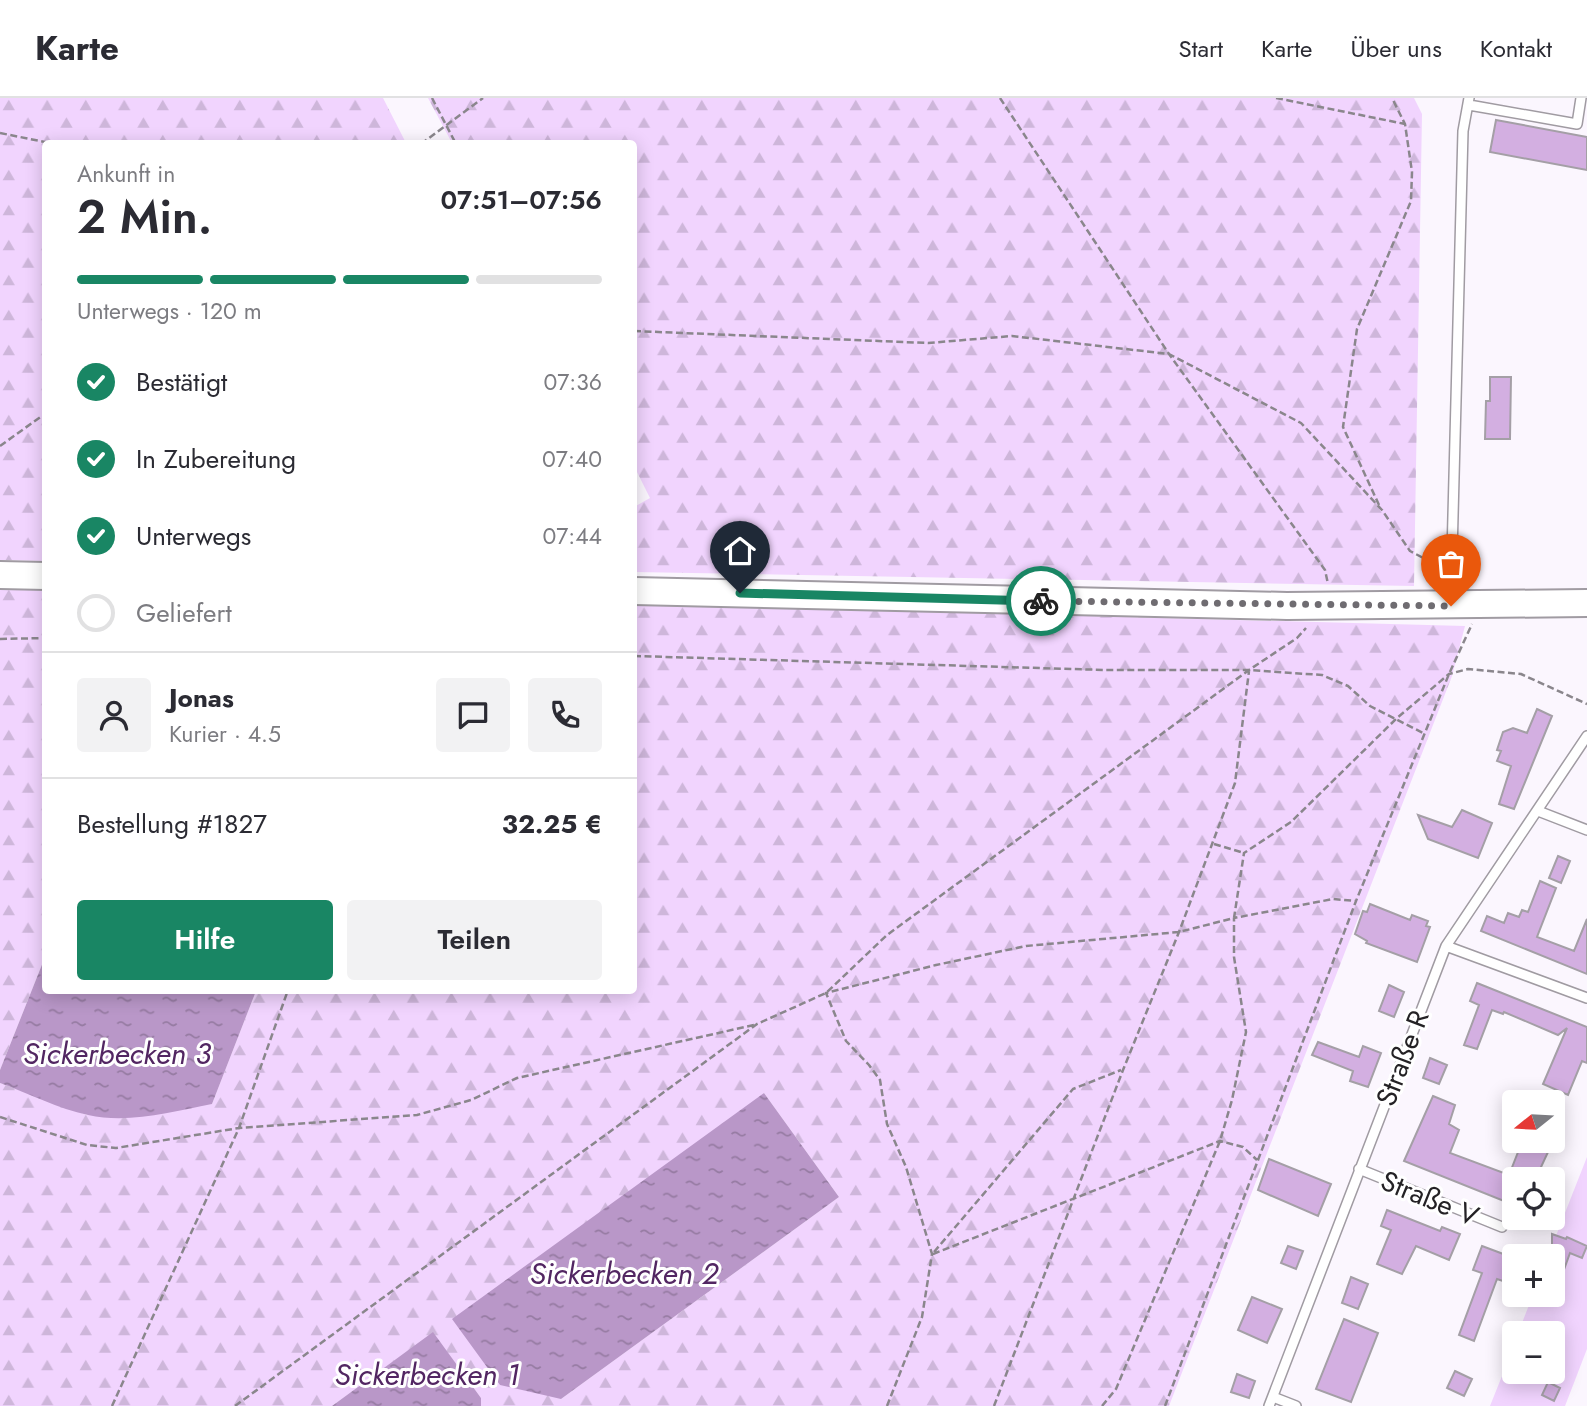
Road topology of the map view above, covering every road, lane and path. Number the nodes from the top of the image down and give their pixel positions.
1 (432, 98) edge
2 (483, 98) edge
3 (1000, 98) edge
4 (1276, 98) edge
5 (1392, 98) edge
6 (1581, 98) edge
7 (1469, 102) edge
8 (1405, 124) junction
9 (446, 125) junction
10 (0, 133) edge
11 (426, 140) edge
12 (454, 140) edge
13 (42, 141) edge
14 (637, 331) edge
15 (1169, 354) junction
16 (42, 416) edge
17 (0, 446) edge
18 (1382, 510) junction
19 (1452, 554) dead end
20 (1452, 573) dead end
21 (0, 575) edge
22 (42, 576) edge
23 (637, 591) edge
24 (1587, 603) edge
25 (1321, 605) junction
26 (1472, 606) junction
27 (42, 638) edge
28 (0, 639) edge
29 (637, 656) edge
30 (1250, 670) junction
31 (1449, 674) junction
32 (1587, 704) edge
33 (1397, 718) junction
34 (1425, 734) junction
35 (1587, 736) edge
36 (1538, 811) junction
37 (1587, 830) edge
38 (1213, 843) junction
39 (1244, 853) junction
40 (1356, 901) junction
41 (1234, 918) junction
42 (1179, 932) junction
43 (1446, 946) junction
44 (827, 993) junction
45 (287, 994) edge
46 (1587, 998) edge
47 (757, 1024) junction
48 (1123, 1070) junction
49 (0, 1117) edge
50 (239, 1128) junction
51 (1220, 1141) junction
52 (1257, 1160) junction
53 (1359, 1169) junction
54 (1076, 1196) junction
55 (1502, 1227) dead end
56 (932, 1254) junction
57 (1271, 1401) edge
58 (112, 1406) edge
59 (234, 1406) edge
60 (887, 1406) edge
61 (994, 1406) edge
62 (1102, 1406) edge
63 (1165, 1406) edge
64 (1296, 1406) edge

1 - 9 path
2 - 9 path
3 - 15 path
4 - 8 path
5 - 8 path
6 - 7 lane
7 - 19 lane
8 - 18 path
9 - 11 path
9 - 12 path
10 - 13 path
14 - 15 path
15 - 18 path
15 - 25 path
16 - 17 path
18 - 20 path
21 - 22 main road
23 - 25 main road
24 - 26 main road
25 - 26 main road
25 - 30 path
26 - 31 path
27 - 28 path
29 - 30 path
30 - 33 path
30 - 38 path
30 - 44 path
31 - 32 path
31 - 33 path
31 - 34 path
33 - 34 path
33 - 39 path
34 - 40 path
35 - 36 lane, Straße R
36 - 37 lane
36 - 43 lane, Straße R
38 - 39 path
38 - 42 path
39 - 41 path
40 - 41 path
40 - 52 path
41 - 42 path
41 - 51 path
42 - 44 path
42 - 48 path
43 - 46 lane
43 - 53 lane, Straße R
44 - 47 path
44 - 56 path
45 - 50 path
47 - 50 path
47 - 59 path
48 - 54 path
48 - 56 path
49 - 50 path
50 - 58 path
51 - 52 path
51 - 54 path
51 - 62 path
52 - 63 path
53 - 55 lane, Straße V
53 - 57 lane, Straße R
54 - 56 path
54 - 61 path
56 - 60 path
57 - 64 lane

